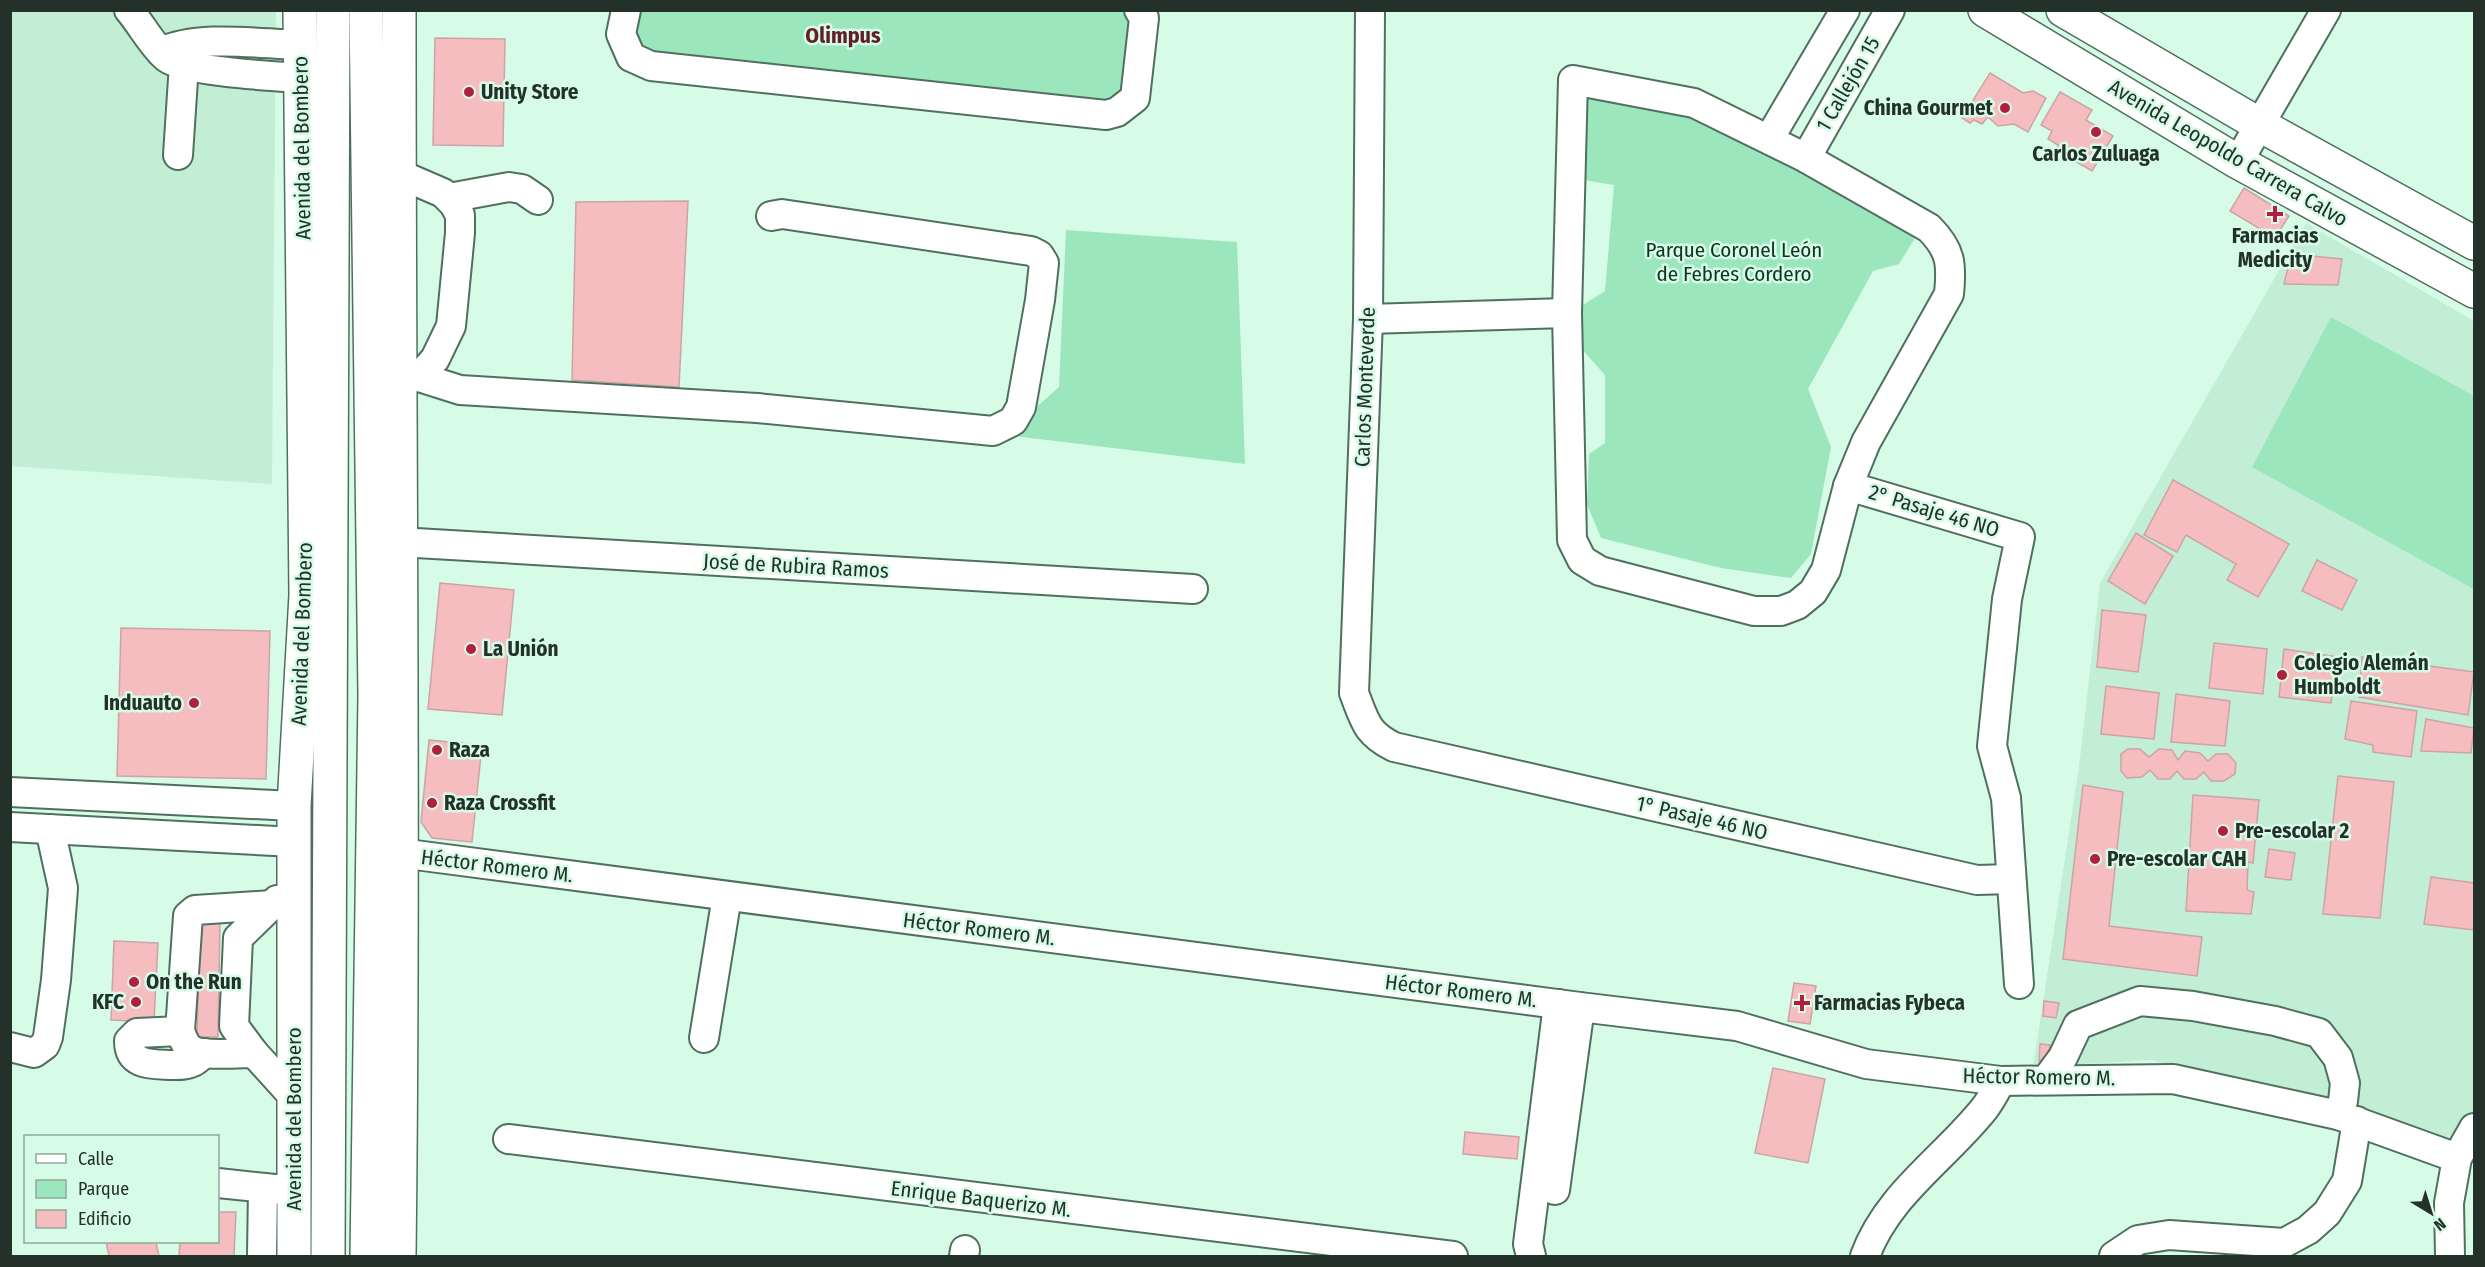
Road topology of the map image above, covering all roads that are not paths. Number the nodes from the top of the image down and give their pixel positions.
1 (129, 10) edge
2 (300, 10) edge
3 (333, 10) edge
4 (358, 10) edge
5 (366, 10) edge
6 (399, 10) edge
7 (626, 10) edge
8 (1139, 10) edge
9 (1370, 10) edge
10 (1845, 10) edge
11 (1890, 10) edge
12 (1985, 10) edge
13 (2326, 10) edge
14 (2068, 12) edge
15 (301, 45) junction
16 (172, 58) junction
17 (301, 78) junction
18 (2260, 125) junction
19 (1769, 139) junction
20 (178, 155) dead end
21 (1806, 158) junction
22 (2238, 162) junction
23 (399, 174) junction
24 (449, 198) junction
25 (538, 200) dead end
26 (771, 216) dead end
27 (2475, 243) edge
28 (2475, 291) edge
29 (1567, 313) junction
30 (1368, 320) junction
31 (410, 378) junction
32 (1848, 486) junction
33 (399, 542) junction
34 (1193, 589) dead end
35 (306, 595) junction
36 (399, 595) junction
37 (375, 695) junction
38 (1394, 747) joint
39 (10, 792) edge
40 (294, 806) junction
41 (10, 827) edge
42 (50, 829) junction
43 (294, 842) junction
44 (331, 853) junction
45 (400, 853) junction
46 (2011, 879) junction
47 (283, 894) junction
48 (727, 896) junction
49 (2019, 984) dead end
50 (1569, 1006) junction
51 (180, 1031) junction
52 (704, 1038) dead end
53 (10, 1047) edge
54 (204, 1053) junction
55 (254, 1053) junction
56 (2046, 1080) junction
57 (2001, 1081) junction
58 (293, 1096) junction
59 (2348, 1118) junction
60 (2475, 1128) edge
61 (508, 1139) dead end
62 (2457, 1158) junction
63 (219, 1184) edge
64 (278, 1190) junction
65 (2456, 1254) edge
66 (262, 1257) edge
67 (294, 1257) edge
68 (328, 1257) edge
69 (367, 1257) edge
70 (399, 1257) edge
71 (1453, 1257) edge
72 (1531, 1257) edge
73 (1540, 1257) edge
74 (1865, 1257) edge
75 (2114, 1257) edge

1 - 16 street
2 - 15 main road, Avenida del Bombero
3 - 44 main road, Avenida del Bombero
4 - 44 main road
5 - 37 main road
6 - 23 main road
7 - 8 street
9 - 30 street, Carlos Monteverde
10 - 19 street, 1 Callejón 15
11 - 21 street, 1 Callejón 15
12 - 22 main road, Avenida Leopoldo Carrera Calvo
13 - 18 street
14 - 18 main road, Avenida Leopoldo Carrera Calvo
15 - 16 street
15 - 17 main road, Avenida del Bombero
16 - 17 street
16 - 20 street
17 - 35 main road, Avenida del Bombero
18 - 22 street
18 - 27 main road, Avenida Leopoldo Carrera Calvo
19 - 21 street
19 - 29 street
21 - 32 street
22 - 28 main road, Avenida Leopoldo Carrera Calvo
23 - 24 street
23 - 31 main road
24 - 25 street
24 - 31 street
26 - 31 street
29 - 30 street
29 - 32 street
30 - 38 street, Carlos Monteverde
31 - 33 main road
32 - 46 street, 2° Pasaje 46 NO
33 - 34 street, José de Rubira Ramos
33 - 36 main road
35 - 40 main road, Avenida del Bombero
35 - 44 main road
36 - 37 main road
36 - 45 main road
37 - 69 main road
38 - 46 street, 1° Pasaje 46 NO
39 - 40 street
40 - 43 main road, Avenida del Bombero
41 - 42 street
42 - 43 street
42 - 53 street
43 - 47 main road, Avenida del Bombero
44 - 68 main road, Avenida del Bombero
45 - 48 street, Héctor Romero M.
45 - 70 main road
46 - 49 street
47 - 51 street
47 - 55 street
47 - 58 main road, Avenida del Bombero
48 - 50 street, Héctor Romero M.
48 - 52 street
50 - 57 street, Héctor Romero M.
50 - 72 street
50 - 73 street
51 - 54 street
51 - 54 street
54 - 55 street
55 - 58 street
56 - 57 street, Héctor Romero M.
56 - 59 street, Héctor Romero M.
56 - 59 street
57 - 74 street
58 - 64 main road, Avenida del Bombero
59 - 62 street, Héctor Romero M.
59 - 75 street
60 - 62 street
61 - 71 street, Enrique Baquerizo M.
62 - 65 street
63 - 64 street
64 - 66 street
64 - 67 main road, Avenida del Bombero

